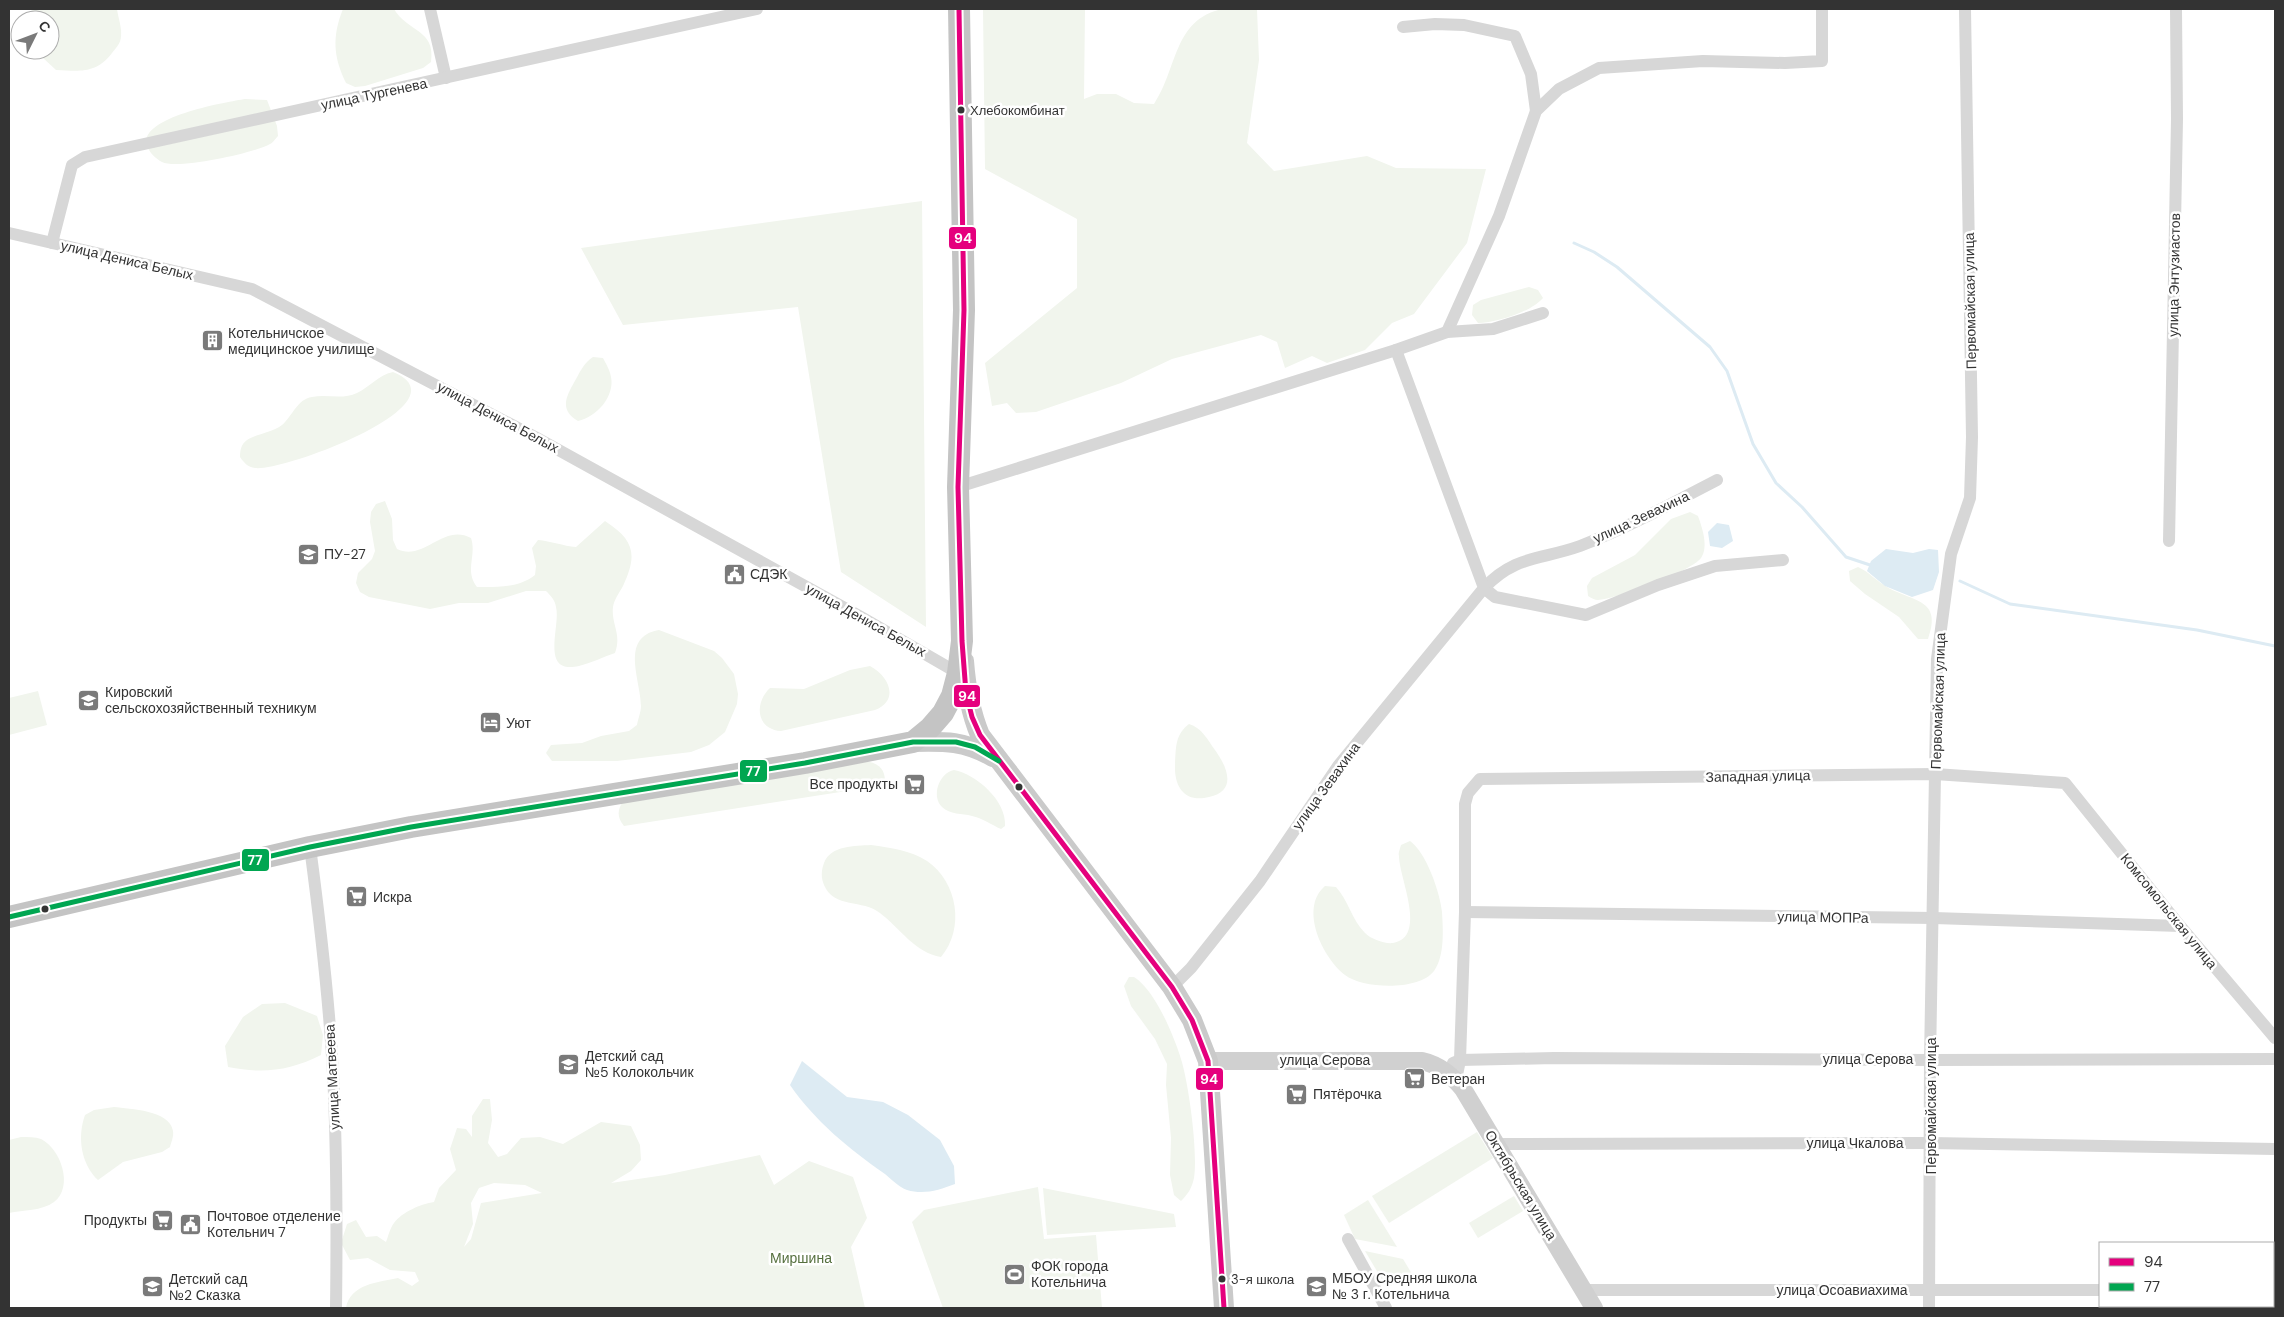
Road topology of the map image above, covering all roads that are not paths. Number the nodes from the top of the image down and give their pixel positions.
1 (430, 9) edge
2 (757, 9) edge
3 (959, 9) edge
4 (1822, 9) edge
5 (1965, 9) edge
6 (2176, 9) edge
7 (1403, 27) dead end
8 (446, 78) junction
9 (1536, 111) junction
10 (9, 233) edge
11 (52, 243) junction
12 (1543, 313) dead end
13 (1448, 332) junction
14 (1396, 350) junction
15 (1717, 480) dead end
16 (958, 487) junction
17 (2169, 541) dead end
18 (1783, 560) dead end
19 (1484, 588) junction
20 (962, 641) junction
21 (958, 673) junction
22 (913, 742) junction
23 (999, 761) junction
24 (1935, 774) junction
25 (2065, 783) joint
26 (310, 847) junction
27 (1465, 912) junction
28 (9, 917) edge
29 (1934, 918) junction
30 (2180, 926) junction
31 (1172, 986) junction
32 (2275, 1038) edge
33 (2275, 1058) edge
34 (1460, 1060) junction
35 (1930, 1060) junction
36 (1208, 1061) junction
37 (1440, 1068) junction
38 (1456, 1080) junction
39 (1930, 1143) junction
40 (1495, 1144) junction
41 (2275, 1149) edge
42 (1348, 1238) dead end
43 (1584, 1290) junction
44 (1930, 1290) junction
45 (2099, 1290) edge
46 (336, 1308) edge
47 (1224, 1308) edge
48 (1386, 1308) edge
49 (1594, 1308) edge
50 (1929, 1308) edge

1 - 8 street
2 - 8 street, улица Тургенева
3 - 16 highway
4 - 9 street
5 - 24 street, Первомайская улица
6 - 17 street, улица Энтузиастов
7 - 9 street
8 - 11 street, улица Тургенева
9 - 13 street
10 - 11 street, улица Дениса Белых
11 - 21 street, улица Дениса Белых
12 - 13 street
13 - 14 street
14 - 16 street
14 - 19 street
15 - 19 street, улица Зевахина
16 - 20 highway
18 - 19 street
19 - 31 street, улица Зевахина
20 - 21 highway
20 - 23 main road
21 - 22 highway
22 - 23 main road
22 - 26 highway
23 - 31 main road
24 - 25 street, Западная улица
24 - 27 street, Западная улица
24 - 29 street, Первомайская улица
25 - 30 street, Комсомольская улица
26 - 28 highway
26 - 46 street, улица Матвеева
27 - 29 street, улица МОПРа
27 - 34 street
29 - 30 street, улица МОПРа
29 - 35 street, Первомайская улица
30 - 32 street, Комсомольская улица
31 - 36 main road
33 - 35 street, улица Серова
34 - 35 street, улица Серова
34 - 37 street
34 - 38 street
35 - 39 street, Первомайская улица
36 - 37 street, улица Серова
36 - 47 main road
37 - 38 street, Октябрьская улица
38 - 40 street, Октябрьская улица
39 - 40 street, улица Чкалова
39 - 41 street, улица Чкалова
39 - 44 street, Первомайская улица
40 - 43 street, Октябрьская улица
42 - 48 street
43 - 44 street, улица Осоавиахима
43 - 49 street, Октябрьская улица
44 - 45 street, улица Осоавиахима
44 - 50 street, Первомайская улица

